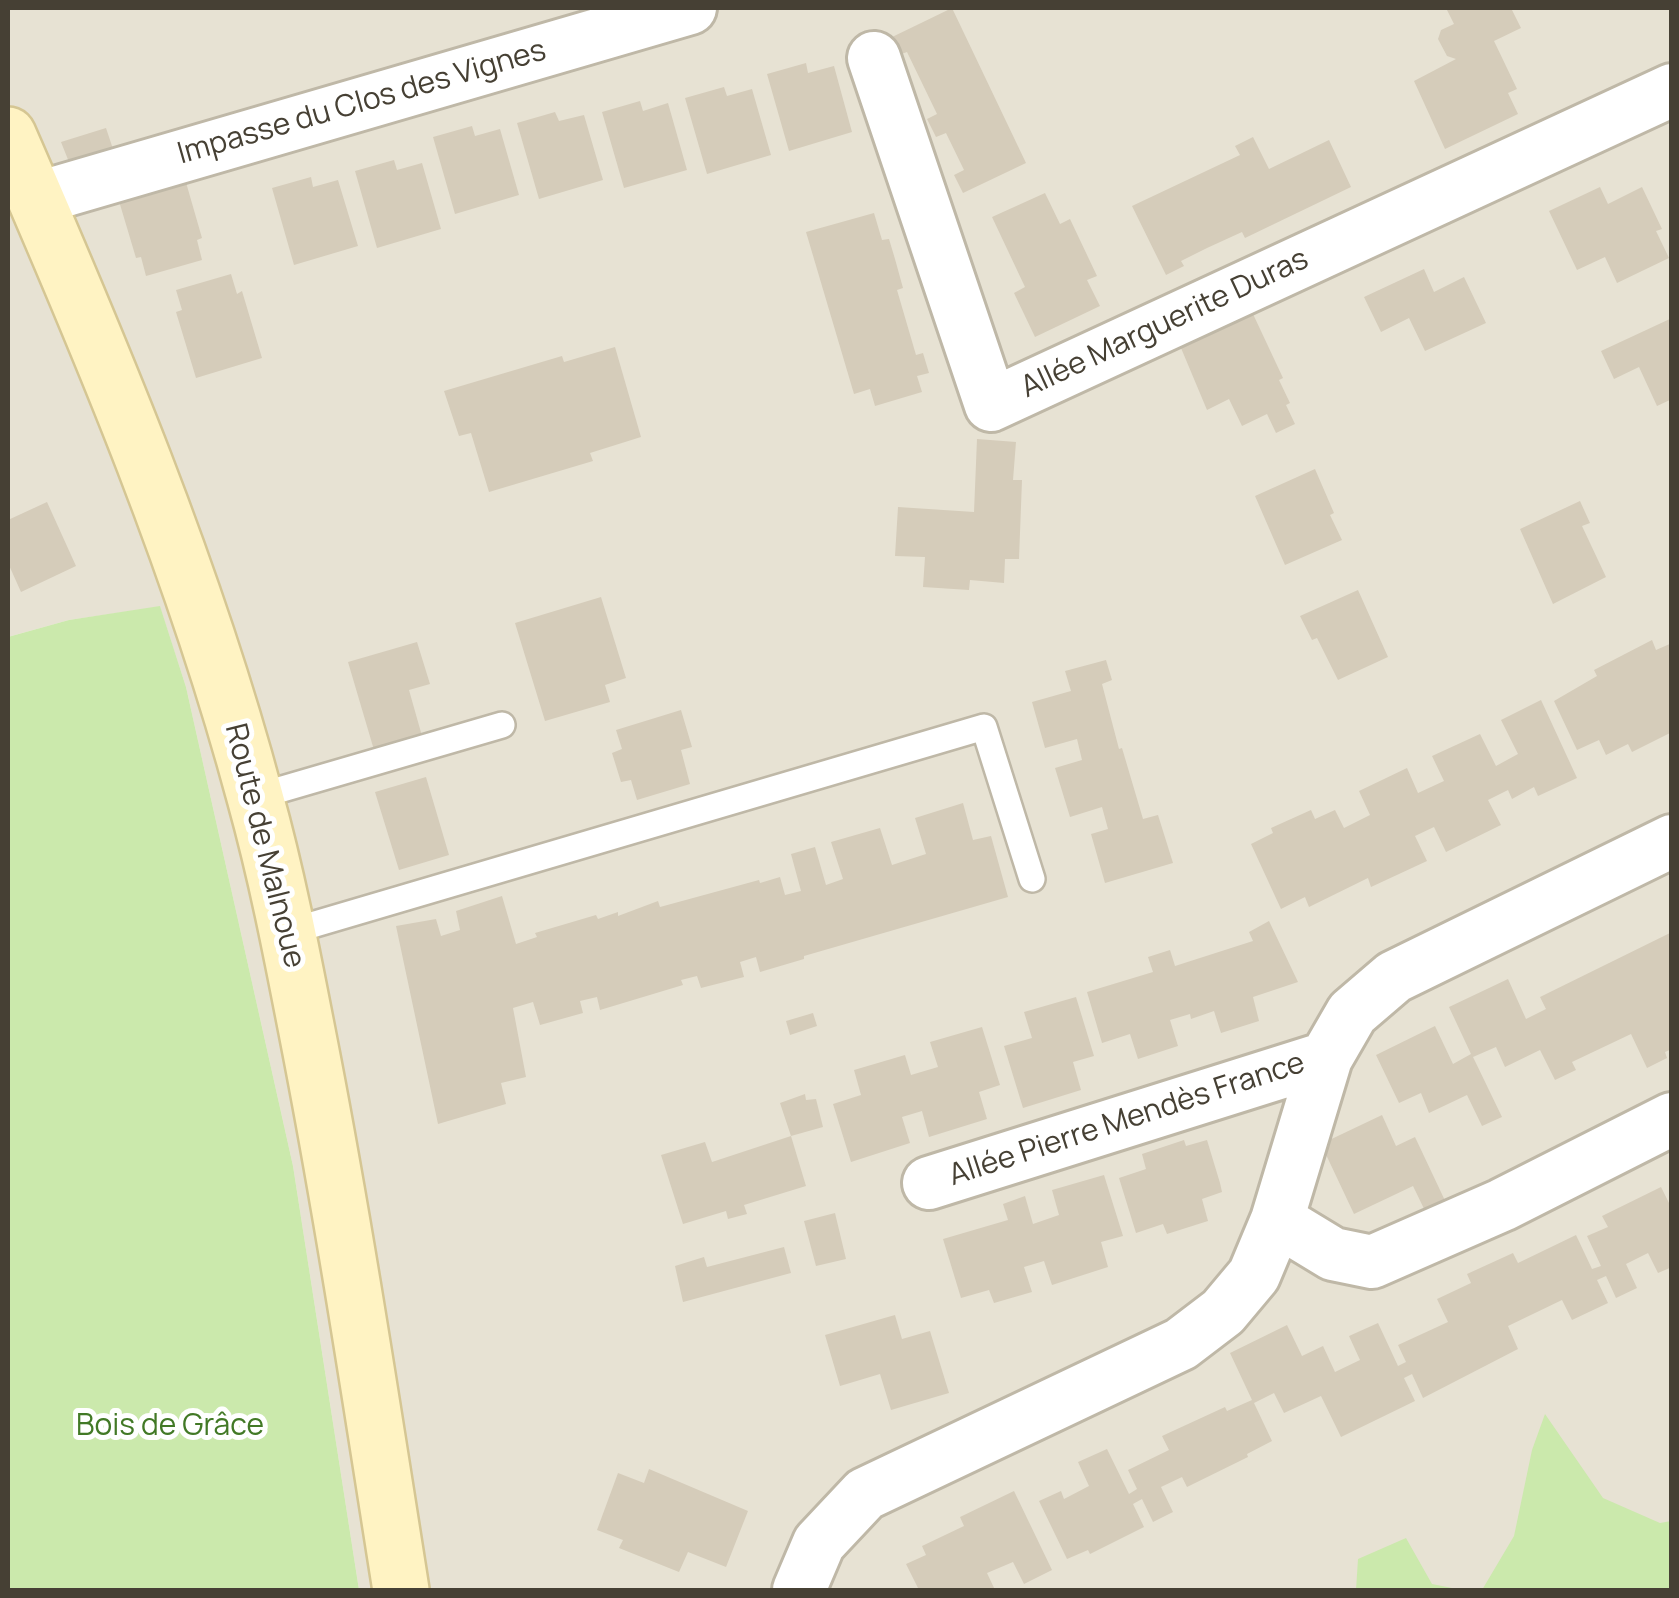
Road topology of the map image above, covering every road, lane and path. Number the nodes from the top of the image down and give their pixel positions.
1 (690, 8) edge
2 (874, 58) dead end
3 (1672, 90) edge
4 (8, 135) edge
5 (34, 199) junction
6 (502, 725) dead end
7 (256, 798) junction
8 (1672, 841) edge
9 (1032, 879) dead end
10 (288, 932) junction
11 (1326, 1058) junction
12 (1672, 1119) edge
13 (929, 1183) dead end
14 (1276, 1220) junction
15 (401, 1590) edge
16 (799, 1590) edge

1 - 5 street, Impasse du Clos des Vignes
2 - 3 street, Allée Marguerite Duras
4 - 5 main road, Route de Malnoue
5 - 7 main road, Route de Malnoue
6 - 7 lane
7 - 10 main road, Route de Malnoue
8 - 11 street, Allée Pierre Mendès France
9 - 10 lane
10 - 15 main road, Route de Malnoue
11 - 13 street, Allée Pierre Mendès France
11 - 14 street, Allée Pierre Mendès France
12 - 14 street
14 - 16 street, Allée Pierre Mendès France

